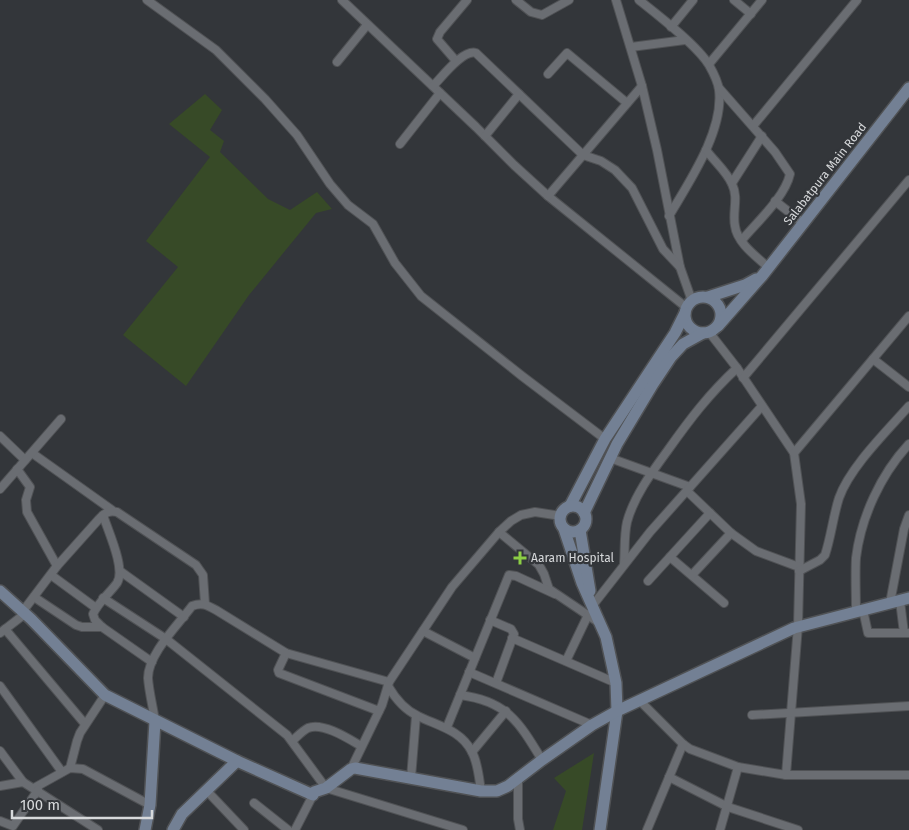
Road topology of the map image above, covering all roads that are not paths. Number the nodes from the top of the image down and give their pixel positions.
1 (147, 0) edge
2 (342, 0) edge
3 (466, 0) edge
4 (516, 0) edge
5 (569, 0) edge
6 (616, 0) edge
7 (639, 0) edge
8 (693, 0) edge
9 (734, 0) edge
10 (762, 0) edge
11 (857, 0) edge
12 (750, 14) junction
13 (368, 26) junction
14 (672, 27) junction
15 (685, 40) junction
16 (631, 47) junction
17 (456, 61) junction
18 (337, 62) dead end
19 (709, 64) junction
20 (548, 74) dead end
21 (433, 86) junction
22 (642, 86) junction
23 (719, 88) junction
24 (909, 89) edge
25 (440, 93) junction
26 (519, 94) junction
27 (628, 103) junction
28 (753, 126) junction
29 (485, 136) junction
30 (762, 136) junction
31 (400, 144) dead end
32 (706, 150) junction
33 (583, 155) junction
34 (909, 180) edge
35 (732, 183) junction
36 (548, 196) junction
37 (775, 202) junction
38 (669, 216) junction
39 (803, 223) junction
40 (742, 240) junction
41 (680, 267) junction
42 (765, 272) junction
43 (708, 298) junction
44 (688, 307) junction
45 (909, 316) edge
46 (710, 330) junction
47 (874, 359) junction
48 (737, 368) junction
49 (743, 378) junction
50 (909, 386) edge
51 (762, 406) junction
52 (909, 406) edge
53 (62, 419) dead end
54 (0, 436) edge
55 (606, 439) junction
56 (909, 444) edge
57 (32, 452) junction
58 (794, 453) junction
59 (610, 458) junction
60 (25, 460) junction
61 (17, 469) junction
62 (652, 473) junction
63 (0, 489) edge
64 (688, 489) junction
65 (570, 506) junction
66 (112, 510) junction
67 (584, 512) junction
68 (710, 514) junction
69 (103, 515) junction
70 (909, 515) edge
71 (560, 516) junction
72 (564, 529) junction
73 (580, 530) junction
74 (499, 532) junction
75 (731, 533) junction
76 (670, 557) junction
77 (624, 564) junction
78 (58, 566) junction
79 (799, 569) junction
80 (120, 571) junction
81 (51, 575) junction
82 (692, 575) junction
83 (648, 581) dead end
84 (0, 592) edge
85 (555, 594) junction
86 (34, 597) junction
87 (103, 598) junction
88 (900, 601) edge
89 (724, 603) dead end
90 (205, 604) junction
91 (590, 606) junction
92 (96, 608) junction
93 (860, 611) junction
94 (24, 612) junction
95 (184, 617) junction
96 (490, 620) junction
97 (798, 626) junction
98 (102, 627) junction
99 (423, 630) junction
100 (2, 631) edge
101 (906, 633) edge
102 (512, 638) junction
103 (166, 639) junction
104 (286, 653) junction
105 (475, 658) junction
106 (566, 661) junction
107 (152, 662) junction
108 (469, 672) junction
109 (616, 683) junction
110 (388, 684) junction
111 (496, 684) junction
112 (0, 686) edge
113 (105, 695) junction
114 (460, 695) junction
115 (639, 700) junction
116 (909, 706) edge
117 (379, 711) junction
118 (506, 711) junction
119 (617, 711) junction
120 (792, 714) junction
121 (416, 716) junction
122 (752, 716) dead end
123 (155, 721) junction
124 (85, 724) junction
125 (592, 725) junction
126 (446, 727) junction
127 (292, 741) junction
128 (683, 744) junction
129 (361, 746) junction
130 (0, 752) edge
131 (472, 752) junction
132 (542, 760) junction
133 (236, 761) junction
134 (738, 766) junction
135 (70, 768) junction
136 (351, 768) junction
137 (62, 772) junction
138 (786, 775) junction
139 (909, 775) edge
140 (518, 777) junction
141 (669, 777) junction
142 (410, 778) junction
143 (23, 782) junction
144 (0, 786) edge
145 (326, 788) junction
146 (36, 789) junction
147 (481, 790) junction
148 (208, 791) junction
149 (313, 795) junction
150 (254, 804) dead end
151 (150, 805) junction
152 (728, 807) junction
153 (0, 821) edge
154 (774, 826) edge
155 (98, 830) edge
156 (145, 830) edge
157 (173, 830) edge
158 (244, 830) edge
159 (288, 830) edge
160 (295, 830) edge
161 (463, 830) edge
162 (520, 830) edge
163 (600, 830) edge
164 (647, 830) edge
165 (720, 830) edge
166 (798, 830) edge

1 - 55 street
2 - 13 street
3 - 17 street
4 - 5 street
6 - 16 street
7 - 14 street
8 - 14 street
9 - 12 street
10 - 12 street
11 - 28 street
12 - 19 street
13 - 18 street
13 - 21 street
14 - 15 street
15 - 16 street
15 - 19 street
16 - 22 street
17 - 21 street
17 - 26 street
19 - 23 street
20 - 27 street
21 - 25 street
22 - 27 street
22 - 38 street
23 - 28 street
23 - 32 street
24 - 39 street, Salabatpura Main Road
25 - 29 street
25 - 31 street
26 - 29 street
26 - 33 street
27 - 33 street
28 - 30 street
29 - 36 street
30 - 35 street
30 - 37 street
32 - 35 street
32 - 38 street
33 - 36 street
33 - 41 street
34 - 49 street
35 - 40 street
36 - 44 street
37 - 39 street
37 - 40 street
38 - 41 street
39 - 42 street, Salabatpura Main Road
40 - 42 street
41 - 44 street
42 - 43 street
42 - 46 street, Salabatpura Main Road
43 - 44 street
43 - 46 street
44 - 46 street
44 - 55 street
45 - 47 street
46 - 48 street
46 - 59 street
47 - 50 street
47 - 58 street
48 - 49 street
48 - 62 street
49 - 51 street
51 - 58 street
51 - 64 street
52 - 79 street
53 - 57 street
54 - 60 street
55 - 65 street
56 - 93 street
57 - 60 street
57 - 66 street
58 - 79 street
59 - 62 street
59 - 67 street
60 - 61 street
61 - 63 street
61 - 78 street
62 - 64 street
62 - 77 street
64 - 68 street
64 - 77 street
65 - 67 street
65 - 71 street
66 - 69 street
66 - 90 street
67 - 73 street
68 - 75 street
68 - 76 street
69 - 78 street
69 - 80 street
70 - 88 street
71 - 72 street
71 - 74 street
72 - 73 street
72 - 91 street
73 - 91 street
74 - 85 street
74 - 99 street
75 - 79 street
75 - 82 street
76 - 82 street
76 - 83 street
77 - 91 street
78 - 81 street
79 - 97 street
80 - 87 street
80 - 95 street
81 - 86 street
81 - 92 street
82 - 89 street
84 - 94 street
85 - 91 street
85 - 96 street
86 - 94 street
86 - 98 street
87 - 92 street
87 - 103 street
88 - 93 street
88 - 101 street
90 - 95 street
90 - 104 street
91 - 106 street
91 - 109 street
92 - 98 street
93 - 97 street
93 - 101 street
94 - 100 street
94 - 113 street
95 - 103 street
96 - 102 street
96 - 105 street
97 - 115 street
97 - 120 street
98 - 107 street
99 - 105 street
99 - 110 street
100 - 124 street
102 - 106 street
102 - 111 street
103 - 107 street
103 - 127 street
104 - 110 street
104 - 117 street
105 - 108 street
106 - 109 street
107 - 123 street
108 - 111 street
108 - 114 street
109 - 119 street
110 - 117 street
110 - 121 street
111 - 125 street
112 - 137 street
113 - 123 street
113 - 124 street
114 - 118 street
114 - 126 street
115 - 119 street
115 - 128 street
116 - 120 street
117 - 129 street
118 - 131 street
118 - 132 street
119 - 125 street
119 - 163 street
120 - 122 street
120 - 138 street
121 - 126 street
121 - 142 street
123 - 133 street
123 - 151 street
124 - 135 street
125 - 132 street
126 - 131 street
127 - 129 street
127 - 145 street
128 - 134 street
128 - 141 street
129 - 136 street
130 - 143 street
131 - 147 street
132 - 140 street
133 - 148 street
133 - 149 street
134 - 138 street
134 - 152 street
135 - 137 street
135 - 151 street
136 - 142 street
136 - 145 street
137 - 146 street
138 - 139 street
140 - 147 street
140 - 162 street
141 - 152 street
141 - 164 street
142 - 147 street
143 - 144 street
143 - 146 street
145 - 149 street
145 - 161 street
146 - 153 street
146 - 155 street
148 - 157 street
148 - 158 street
149 - 160 street
150 - 159 street
151 - 156 street
152 - 154 street
152 - 165 street
154 - 166 street

